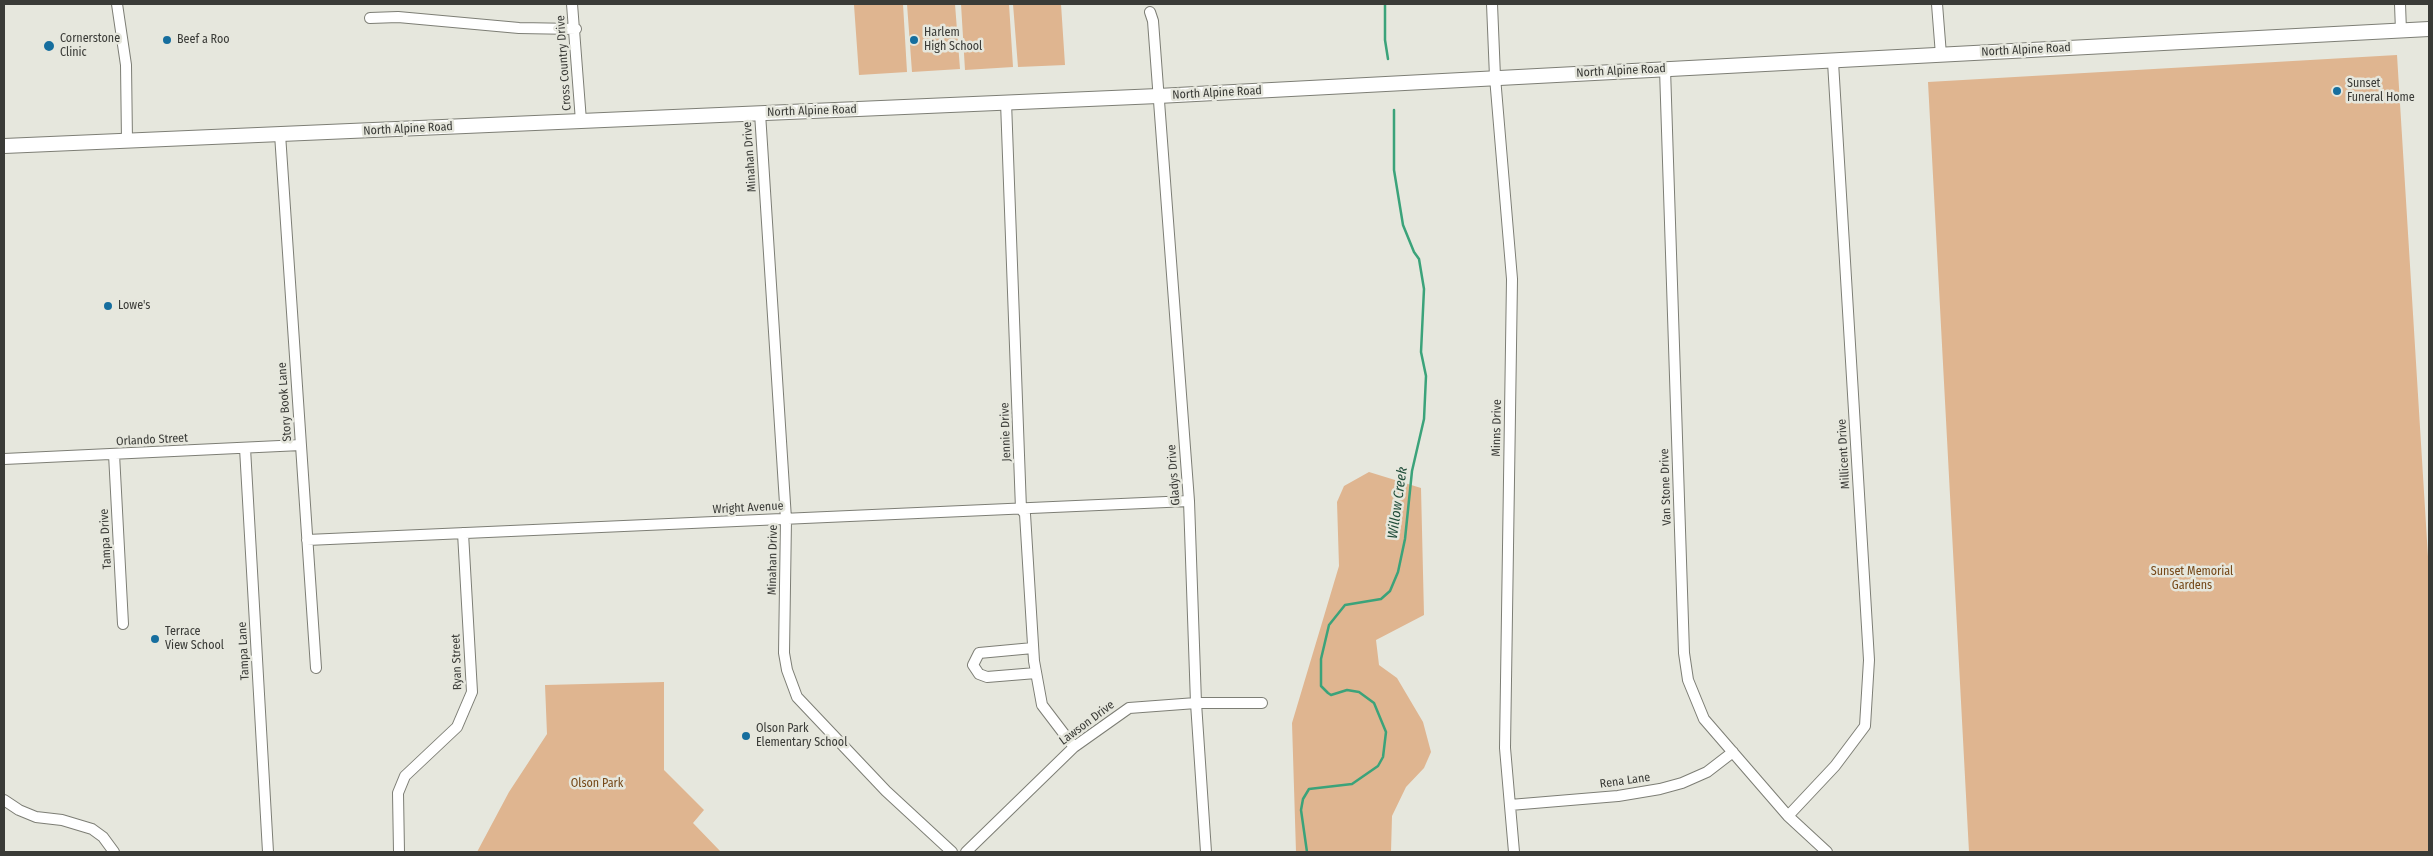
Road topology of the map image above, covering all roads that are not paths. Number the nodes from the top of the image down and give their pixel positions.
1 (117, 4) edge
2 (572, 4) edge
3 (1492, 4) edge
4 (1937, 4) edge
5 (2400, 4) edge
6 (1150, 12) dead end
7 (370, 18) dead end
8 (576, 29) junction
9 (2429, 30) edge
10 (2401, 31) junction
11 (1941, 55) junction
12 (1833, 62) junction
13 (1665, 69) junction
14 (1495, 77) junction
15 (1158, 96) junction
16 (1006, 102) junction
17 (760, 113) junction
18 (581, 121) junction
19 (280, 134) junction
20 (127, 141) junction
21 (4, 146) edge
22 (301, 445) junction
23 (245, 448) junction
24 (114, 454) junction
25 (4, 459) edge
26 (1189, 501) junction
27 (1021, 509) junction
28 (786, 519) junction
29 (462, 533) junction
30 (307, 540) junction
31 (123, 624) dead end
32 (1033, 648) junction
33 (316, 668) dead end
34 (1036, 673) junction
35 (1196, 703) junction
36 (1262, 703) dead end
37 (1074, 747) junction
38 (1733, 752) junction
39 (4, 800) edge
40 (1510, 805) junction
41 (1788, 816) junction
42 (114, 852) edge
43 (268, 852) edge
44 (399, 852) edge
45 (952, 852) edge
46 (966, 852) edge
47 (1206, 852) edge
48 (1514, 852) edge
49 (1827, 852) edge

1 - 20 street
2 - 8 street, Cross Country Drive
3 - 14 street, Minns Drive
4 - 11 street
5 - 10 street
6 - 15 street, Gladys Drive
7 - 8 street
8 - 18 street, Cross Country Drive
9 - 10 main road, North Alpine Road
10 - 11 main road, North Alpine Road
11 - 12 main road, North Alpine Road
12 - 13 main road, North Alpine Road
12 - 41 street, Millicent Drive
13 - 14 main road, North Alpine Road
13 - 38 street, Van Stone Drive
14 - 15 main road, North Alpine Road
14 - 40 street, Minns Drive
15 - 16 main road, North Alpine Road
15 - 26 street, Gladys Drive
16 - 17 main road, North Alpine Road
16 - 27 street, Jennie Drive
17 - 18 main road, North Alpine Road
17 - 28 street, Minahan Drive
18 - 19 main road, North Alpine Road
19 - 20 main road, North Alpine Road
19 - 22 street, Story Book Lane
20 - 21 main road, North Alpine Road
22 - 23 street, Orlando Street
22 - 30 street, Story Book Lane
23 - 24 street, Orlando Street
23 - 43 street, Tampa Lane
24 - 25 street, Orlando Street
24 - 31 street, Tampa Drive
26 - 27 street, Wright Avenue
26 - 35 street, Gladys Drive
27 - 28 street, Wright Avenue
27 - 32 street, Jennie Drive
28 - 29 street, Wright Avenue
28 - 45 street, Minahan Drive
29 - 30 street, Wright Avenue
29 - 44 street, Ryan Street
30 - 33 street, Story Book Lane
32 - 34 street, Jennie Drive
32 - 34 street
34 - 37 street, Jennie Drive
35 - 36 street, Lawson Drive
35 - 37 street, Lawson Drive
35 - 47 street, Gladys Drive
37 - 46 street, Lawson Drive
38 - 40 street, Rena Lane
38 - 41 street, Van Stone Drive
39 - 42 street
40 - 48 street, Minns Drive
41 - 49 street, Van Stone Drive

